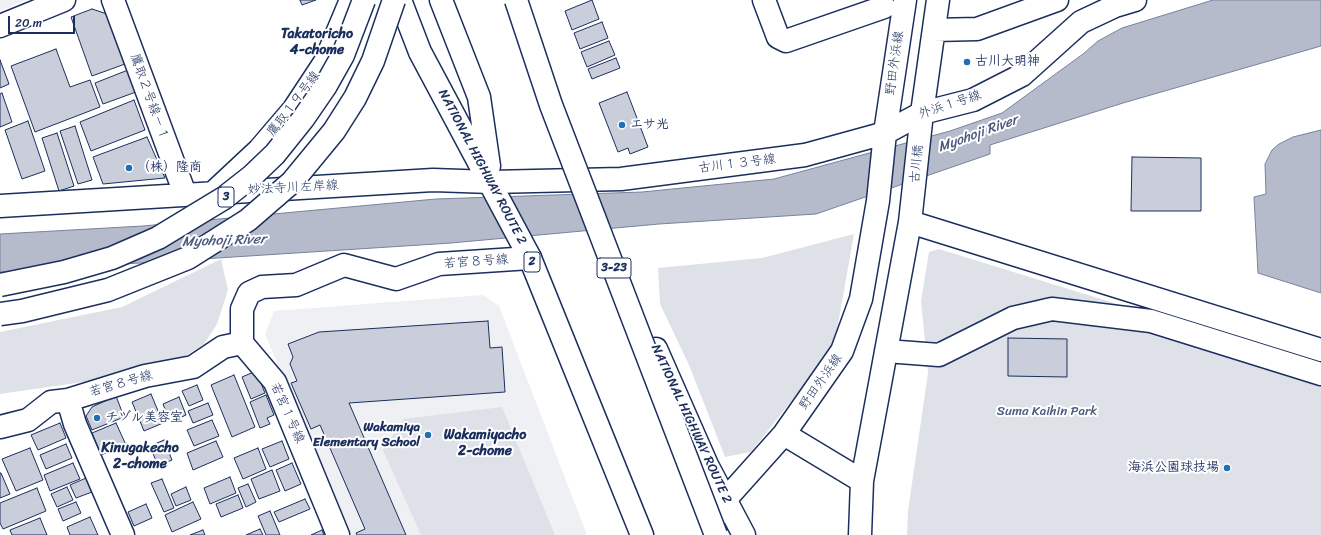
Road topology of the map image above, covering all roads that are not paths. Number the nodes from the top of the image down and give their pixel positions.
1 (64, 0) edge
2 (113, 0) edge
3 (351, 0) edge
4 (364, 0) edge
5 (394, 0) edge
6 (400, 0) edge
7 (441, 0) edge
8 (516, 0) edge
9 (764, 0) edge
10 (905, 0) edge
11 (938, 0) edge
12 (1057, 0) edge
13 (1135, 0) edge
14 (884, 7) dead end
15 (0, 26) edge
16 (934, 30) junction
17 (922, 113) junction
18 (884, 142) junction
19 (587, 180) junction
20 (491, 182) junction
21 (214, 192) junction
22 (185, 194) junction
23 (0, 206) edge
24 (910, 222) junction
25 (530, 258) junction
26 (0, 285) edge
27 (0, 314) edge
28 (242, 343) junction
29 (1321, 350) edge
30 (886, 351) junction
31 (1321, 374) edge
32 (68, 400) junction
33 (0, 427) edge
34 (784, 434) junction
35 (862, 481) junction
36 (726, 500) junction
37 (122, 535) edge
38 (338, 535) edge
39 (642, 535) edge
40 (706, 535) edge
41 (716, 535) edge
42 (744, 535) edge
43 (860, 535) edge

1 - 15 main road
2 - 22 main road, 鷹取２号線－１
3 - 21 main road, 鷹取１９号線
4 - 26 main road, 3, bridge
5 - 27 main road, 3, bridge
6 - 20 main road, NATIONAL HIGHWAY ROUTE 2 / 2
7 - 20 main road
8 - 19 main road, NATIONAL HIGHWAY ROUTE 2
8 - 41 main road, 3-23, bridge
9 - 14 main road
10 - 18 main road, 野田外浜線
11 - 16 main road
12 - 16 main road
13 - 17 main road, 外浜１号線
16 - 17 main road
17 - 18 main road, 外浜１号線
17 - 24 main road, 古川橋
18 - 19 main road, 古川１３号線
18 - 34 main road, 野田外浜線
19 - 20 main road, 妙法寺川左岸線
19 - 36 main road, NATIONAL HIGHWAY ROUTE 2
20 - 21 main road, 妙法寺川左岸線
20 - 25 main road, NATIONAL HIGHWAY ROUTE 2 / 2
21 - 22 main road, 妙法寺川左岸線
22 - 23 main road, 妙法寺川左岸線
24 - 29 main road
24 - 30 main road
25 - 28 main road, 若宮８号線
25 - 39 main road, NATIONAL HIGHWAY ROUTE 2 / 2
28 - 32 main road, 若宮８号線
28 - 38 main road, 若宮１号線
30 - 31 main road
30 - 35 main road
32 - 33 main road, 若宮８号線
32 - 37 main road
34 - 35 main road
34 - 36 main road, 野田外浜線
35 - 43 main road
36 - 40 main road, 野田外浜線
36 - 42 main road, NATIONAL HIGHWAY ROUTE 2

